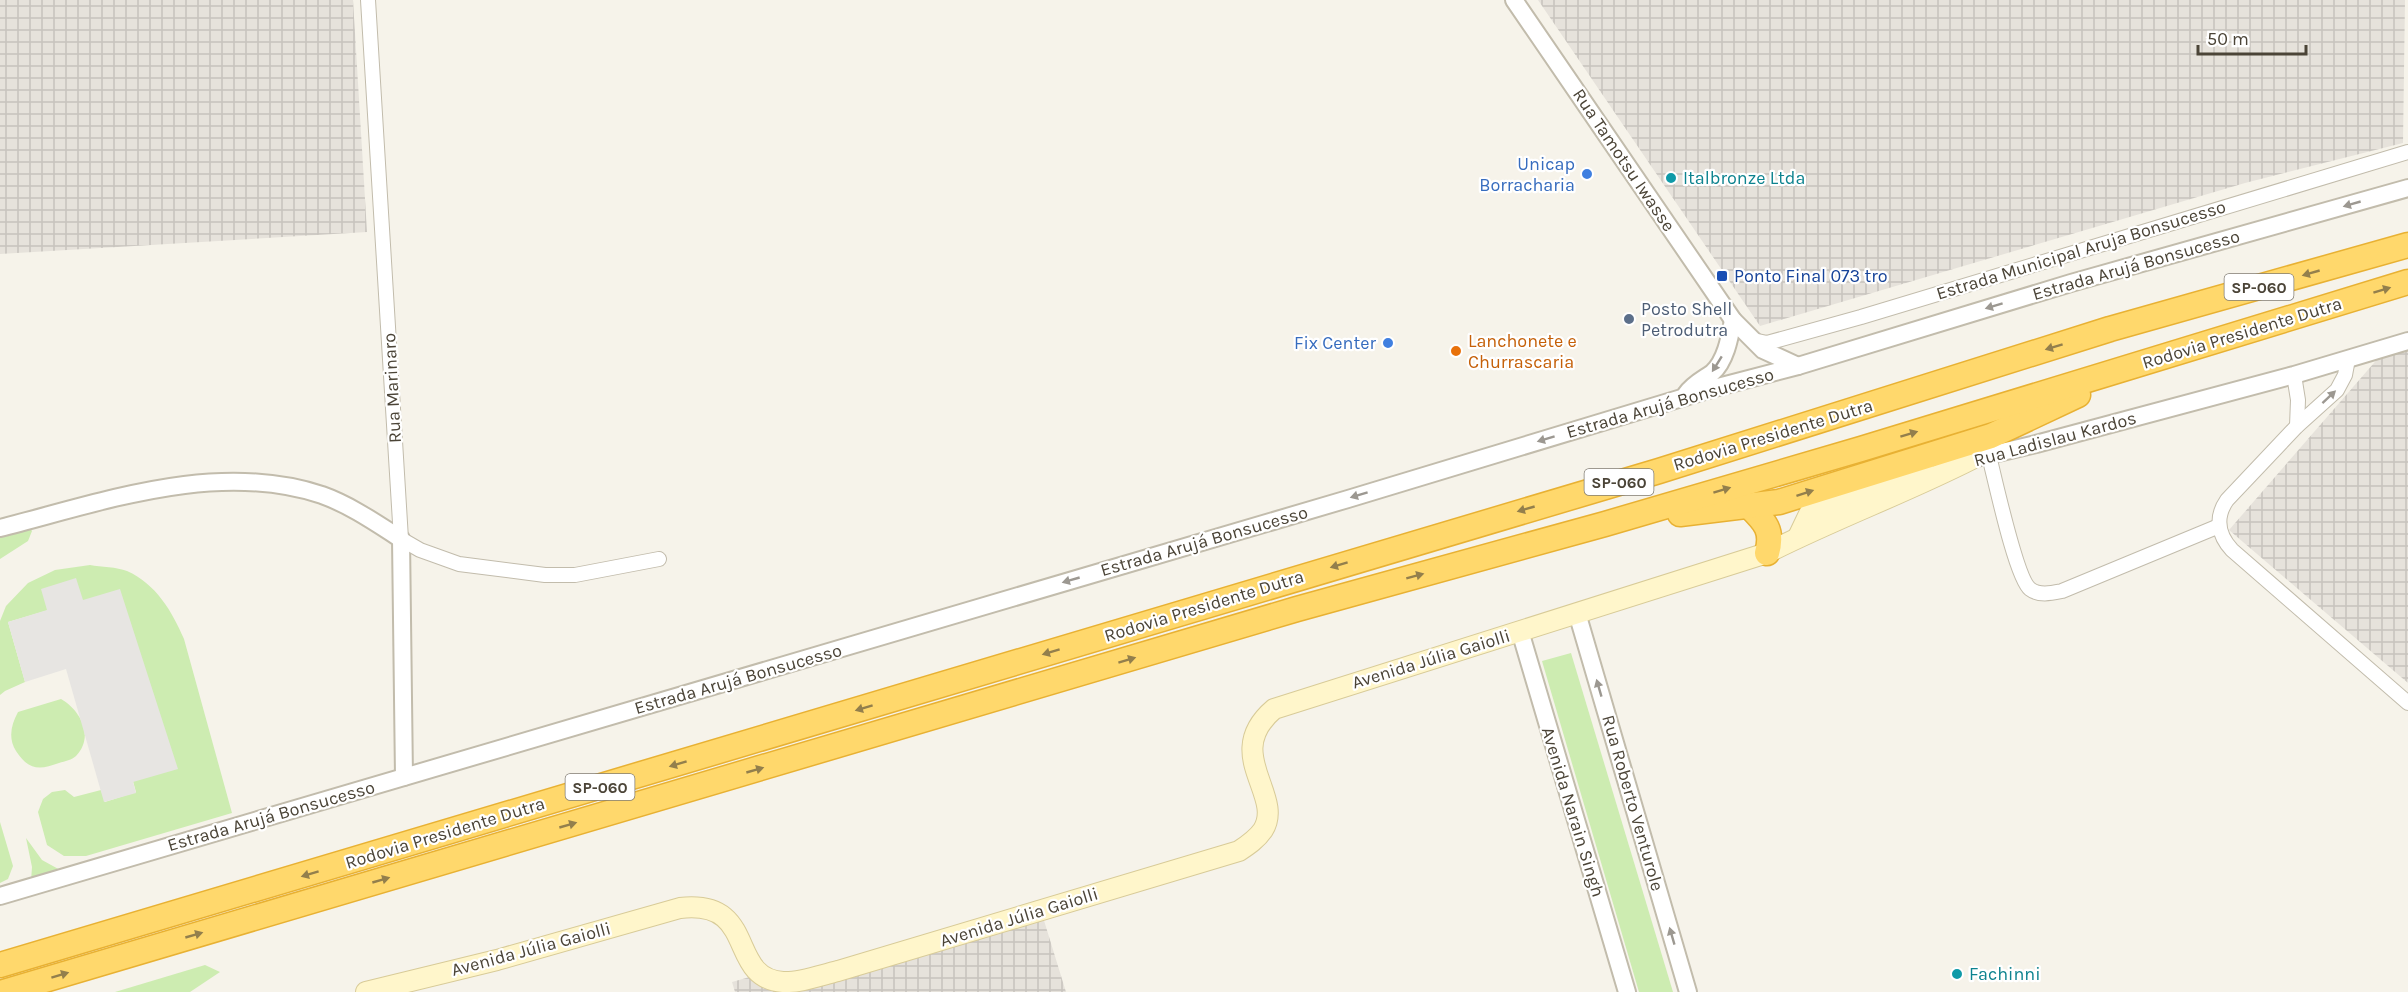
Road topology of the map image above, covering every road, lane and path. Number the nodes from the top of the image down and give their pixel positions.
1 (368, 0) edge
2 (1514, 0) edge
3 (2408, 152) edge
4 (2408, 188) edge
5 (2408, 245) edge
6 (2408, 282) edge
7 (1733, 320) junction
8 (1754, 340) junction
9 (2408, 341) edge
10 (2348, 359) junction
11 (2145, 363) junction
12 (1798, 366) junction
13 (2294, 375) junction
14 (1684, 397) junction
15 (2026, 421) junction
16 (2297, 426) junction
17 (1980, 458) junction
18 (1749, 506) junction
19 (1605, 524) junction
20 (2219, 526) junction
21 (0, 528) edge
22 (401, 539) junction
23 (1767, 553) junction
24 (659, 559) dead end
25 (1577, 613) junction
26 (1520, 631) junction
27 (2408, 702) edge
28 (404, 777) junction
29 (0, 896) edge
30 (0, 965) edge
31 (4, 992) edge
32 (366, 992) edge
33 (1627, 992) edge
34 (1688, 992) edge

1 - 22 street, Rua Marinaro
2 - 7 street, Rua Tamotsu Iwasse
3 - 8 street, Estrada Municipal Aruja Bonsucesso
4 -> 12 street, Estrada Arujá Bonsucesso
5 -> 30 highway, Rodovia Presidente Dutra / SP-060
11 -> 6 highway, Rodovia Presidente Dutra / SP-060
7 - 8 street, Rua Tamotsu Iwasse
7 -> 14 street
8 - 12 street, Rua Tamotsu Iwasse
9 - 10 street, Rua Ladislau Kardos
10 - 13 street, Rua Ladislau Kardos
16 -> 10 street
11 - 15 highway
19 -> 11 highway, Rodovia Presidente Dutra / SP-060
12 - 14 street, Estrada Arujá Bonsucesso
13 - 16 street
13 - 17 street, Rua Ladislau Kardos
14 -> 28 street, Estrada Arujá Bonsucesso
15 - 17 highway
18 -> 15 highway
16 - 20 street
17 - 20 street
17 - 23 main road
18 - 19 highway
18 - 23 highway
31 -> 19 highway, Rodovia Presidente Dutra / SP-060
20 - 27 street
21 - 22 street
22 - 24 street
22 - 28 street, Rua Marinaro
23 - 25 main road
25 - 26 main road, Avenida Júlia Gaiolli
34 -> 25 street, Rua Roberto Venturole
26 - 32 main road, Avenida Júlia Gaiolli
26 - 33 street, Avenida Narain Singh
28 - 29 street, Estrada Arujá Bonsucesso

